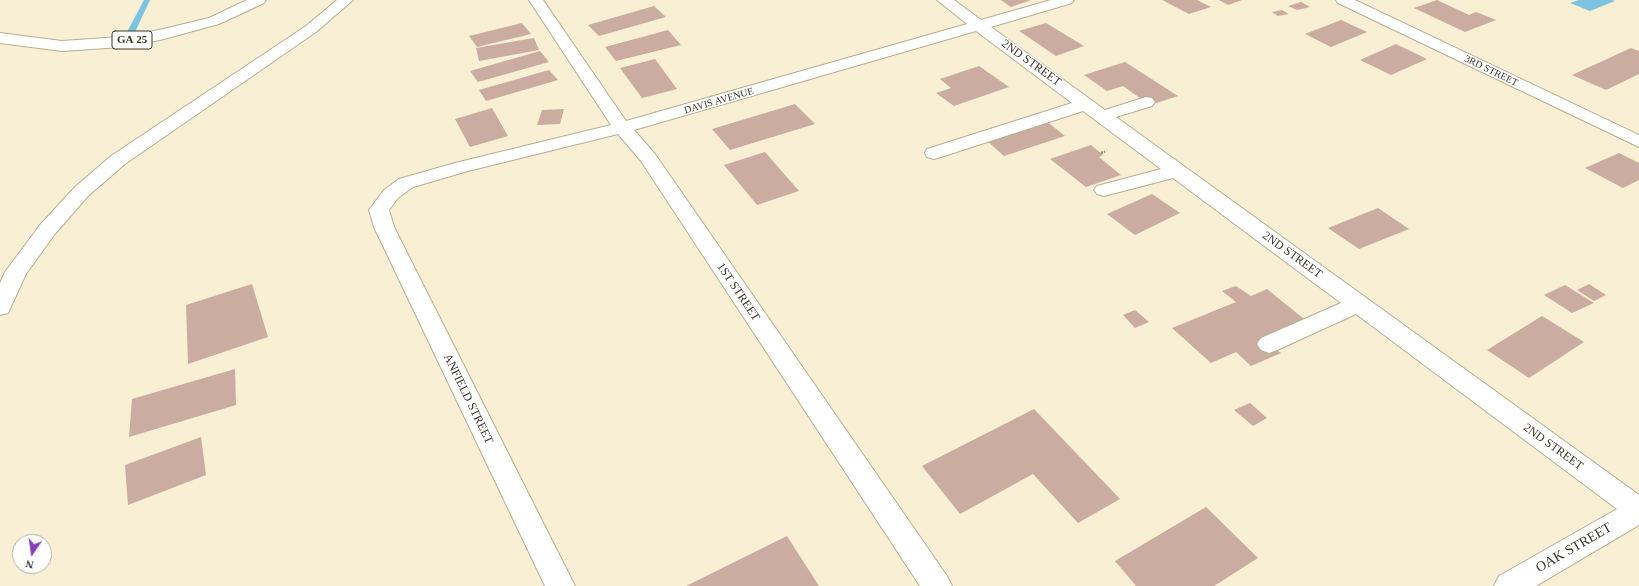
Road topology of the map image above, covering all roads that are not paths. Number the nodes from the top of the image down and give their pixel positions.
1 (259, 0) edge
2 (346, 0) edge
3 (536, 0) edge
4 (944, 0) edge
5 (1066, 0) edge
6 (1343, 0) edge
7 (981, 26) junction
8 (0, 38) edge
9 (1146, 102) dead end
10 (1086, 104) junction
11 (1103, 116) junction
12 (622, 128) junction
13 (1639, 142) edge
14 (934, 153) dead end
15 (1177, 171) junction
16 (1104, 190) dead end
17 (379, 210) joint
18 (1359, 304) junction
19 (0, 307) edge
20 (1269, 344) dead end
21 (1639, 510) edge
22 (560, 586) edge
23 (937, 586) edge
24 (1509, 586) edge

1 - 8 main road, GA 25
2 - 19 main road
3 - 12 main road, 1ST STREET
4 - 7 main road, 2ND STREET
5 - 7 main road, DAVIS AVENUE
6 - 13 main road, 3RD STREET
7 - 10 main road, 2ND STREET
7 - 12 main road, DAVIS AVENUE
9 - 11 main road
10 - 11 main road, 2ND STREET
10 - 14 main road
11 - 15 main road, 2ND STREET
12 - 17 main road, DAVIS AVENUE
12 - 23 main road, 1ST STREET
15 - 16 main road
15 - 18 main road, 2ND STREET
17 - 22 main road, ANFIELD STREET
18 - 20 main road
18 - 21 main road, 2ND STREET
21 - 24 main road, OAK STREET

